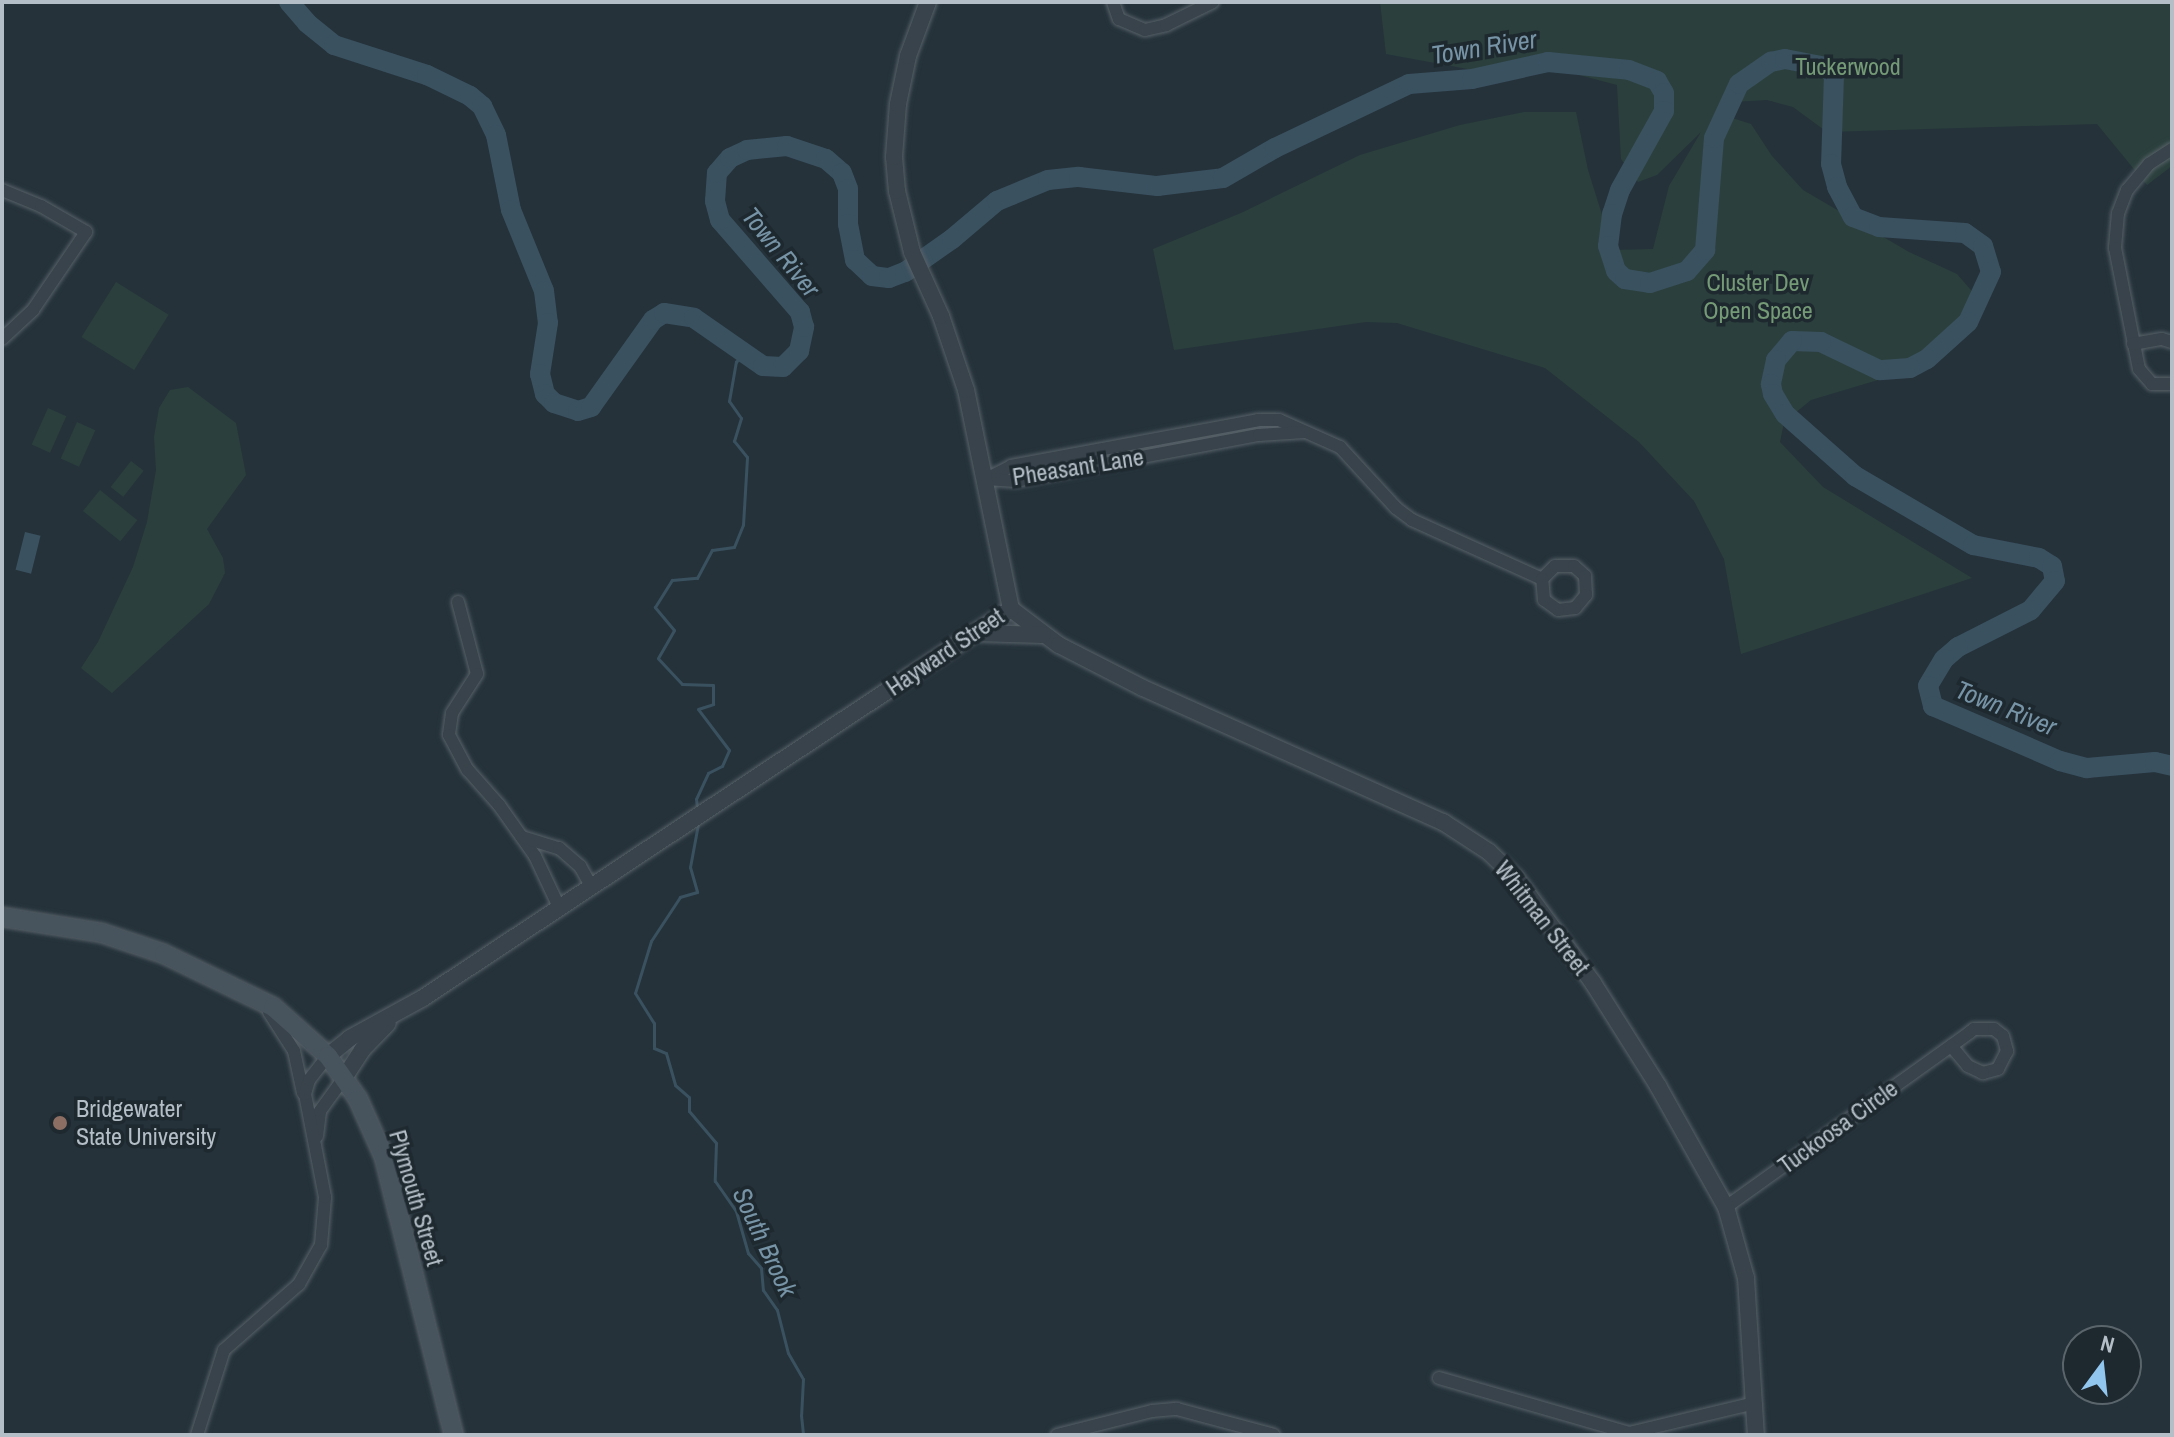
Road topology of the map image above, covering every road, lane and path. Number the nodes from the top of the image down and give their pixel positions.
1 (928, 2) edge
2 (1113, 2) edge
3 (1213, 2) edge
4 (2172, 149) edge
5 (2, 190) edge
6 (2, 339) edge
7 (2172, 342) edge
8 (2133, 344) junction
9 (2172, 384) edge
10 (1304, 432) junction
11 (1159, 439) junction
12 (1122, 445) junction
13 (1162, 453) junction
14 (1126, 460) junction
15 (986, 479) junction
16 (1542, 579) dead end
17 (458, 602) dead end
18 (1011, 609) junction
19 (976, 634) junction
20 (1043, 635) junction
21 (522, 837) junction
22 (591, 886) junction
23 (559, 907) junction
24 (2, 917) edge
25 (260, 999) junction
26 (396, 1014) junction
27 (1951, 1046) junction
28 (328, 1056) junction
29 (344, 1078) junction
30 (307, 1114) junction
31 (317, 1147) junction
32 (1726, 1207) junction
33 (1439, 1378) dead end
34 (1755, 1403) junction
35 (197, 1435) edge
36 (454, 1435) edge
37 (1057, 1435) edge
38 (1274, 1435) edge
39 (1756, 1435) edge

1 - 15 street, Hayward Street
2 - 3 street
4 - 8 street
5 - 6 street
7 - 8 street
8 - 9 street
10 - 11 street, Pheasant Lane
10 - 13 street, Pheasant Lane
10 - 16 street, Pheasant Lane
11 - 12 street, Pheasant Lane
11 - 13 street
12 - 14 street
12 - 15 street, Pheasant Lane
13 - 14 street, Pheasant Lane
14 - 15 street, Pheasant Lane
15 - 18 street, Hayward Street
17 - 21 street
18 - 19 street, Hayward Street
18 - 20 street, Whitman Street
19 - 20 street
19 - 22 street, Hayward Street
20 - 32 street, Whitman Street
21 - 22 street
21 - 23 street
22 - 23 street, Hayward Street
23 - 26 street, Hayward Street
24 - 25 main road, Plymouth Street
25 - 28 main road, Plymouth Street
25 - 30 street
26 - 28 street, Hayward Street
26 - 29 street, Hayward Street
27 - 27 street, Tuckoosa Circle
27 - 32 street, Tuckoosa Circle
28 - 29 main road, Plymouth Street
28 - 30 street
29 - 31 street
29 - 36 main road, Plymouth Street
30 - 31 street
31 - 35 street
32 - 34 street, Whitman Street
33 - 34 street
34 - 39 street, Whitman Street
37 - 38 street

